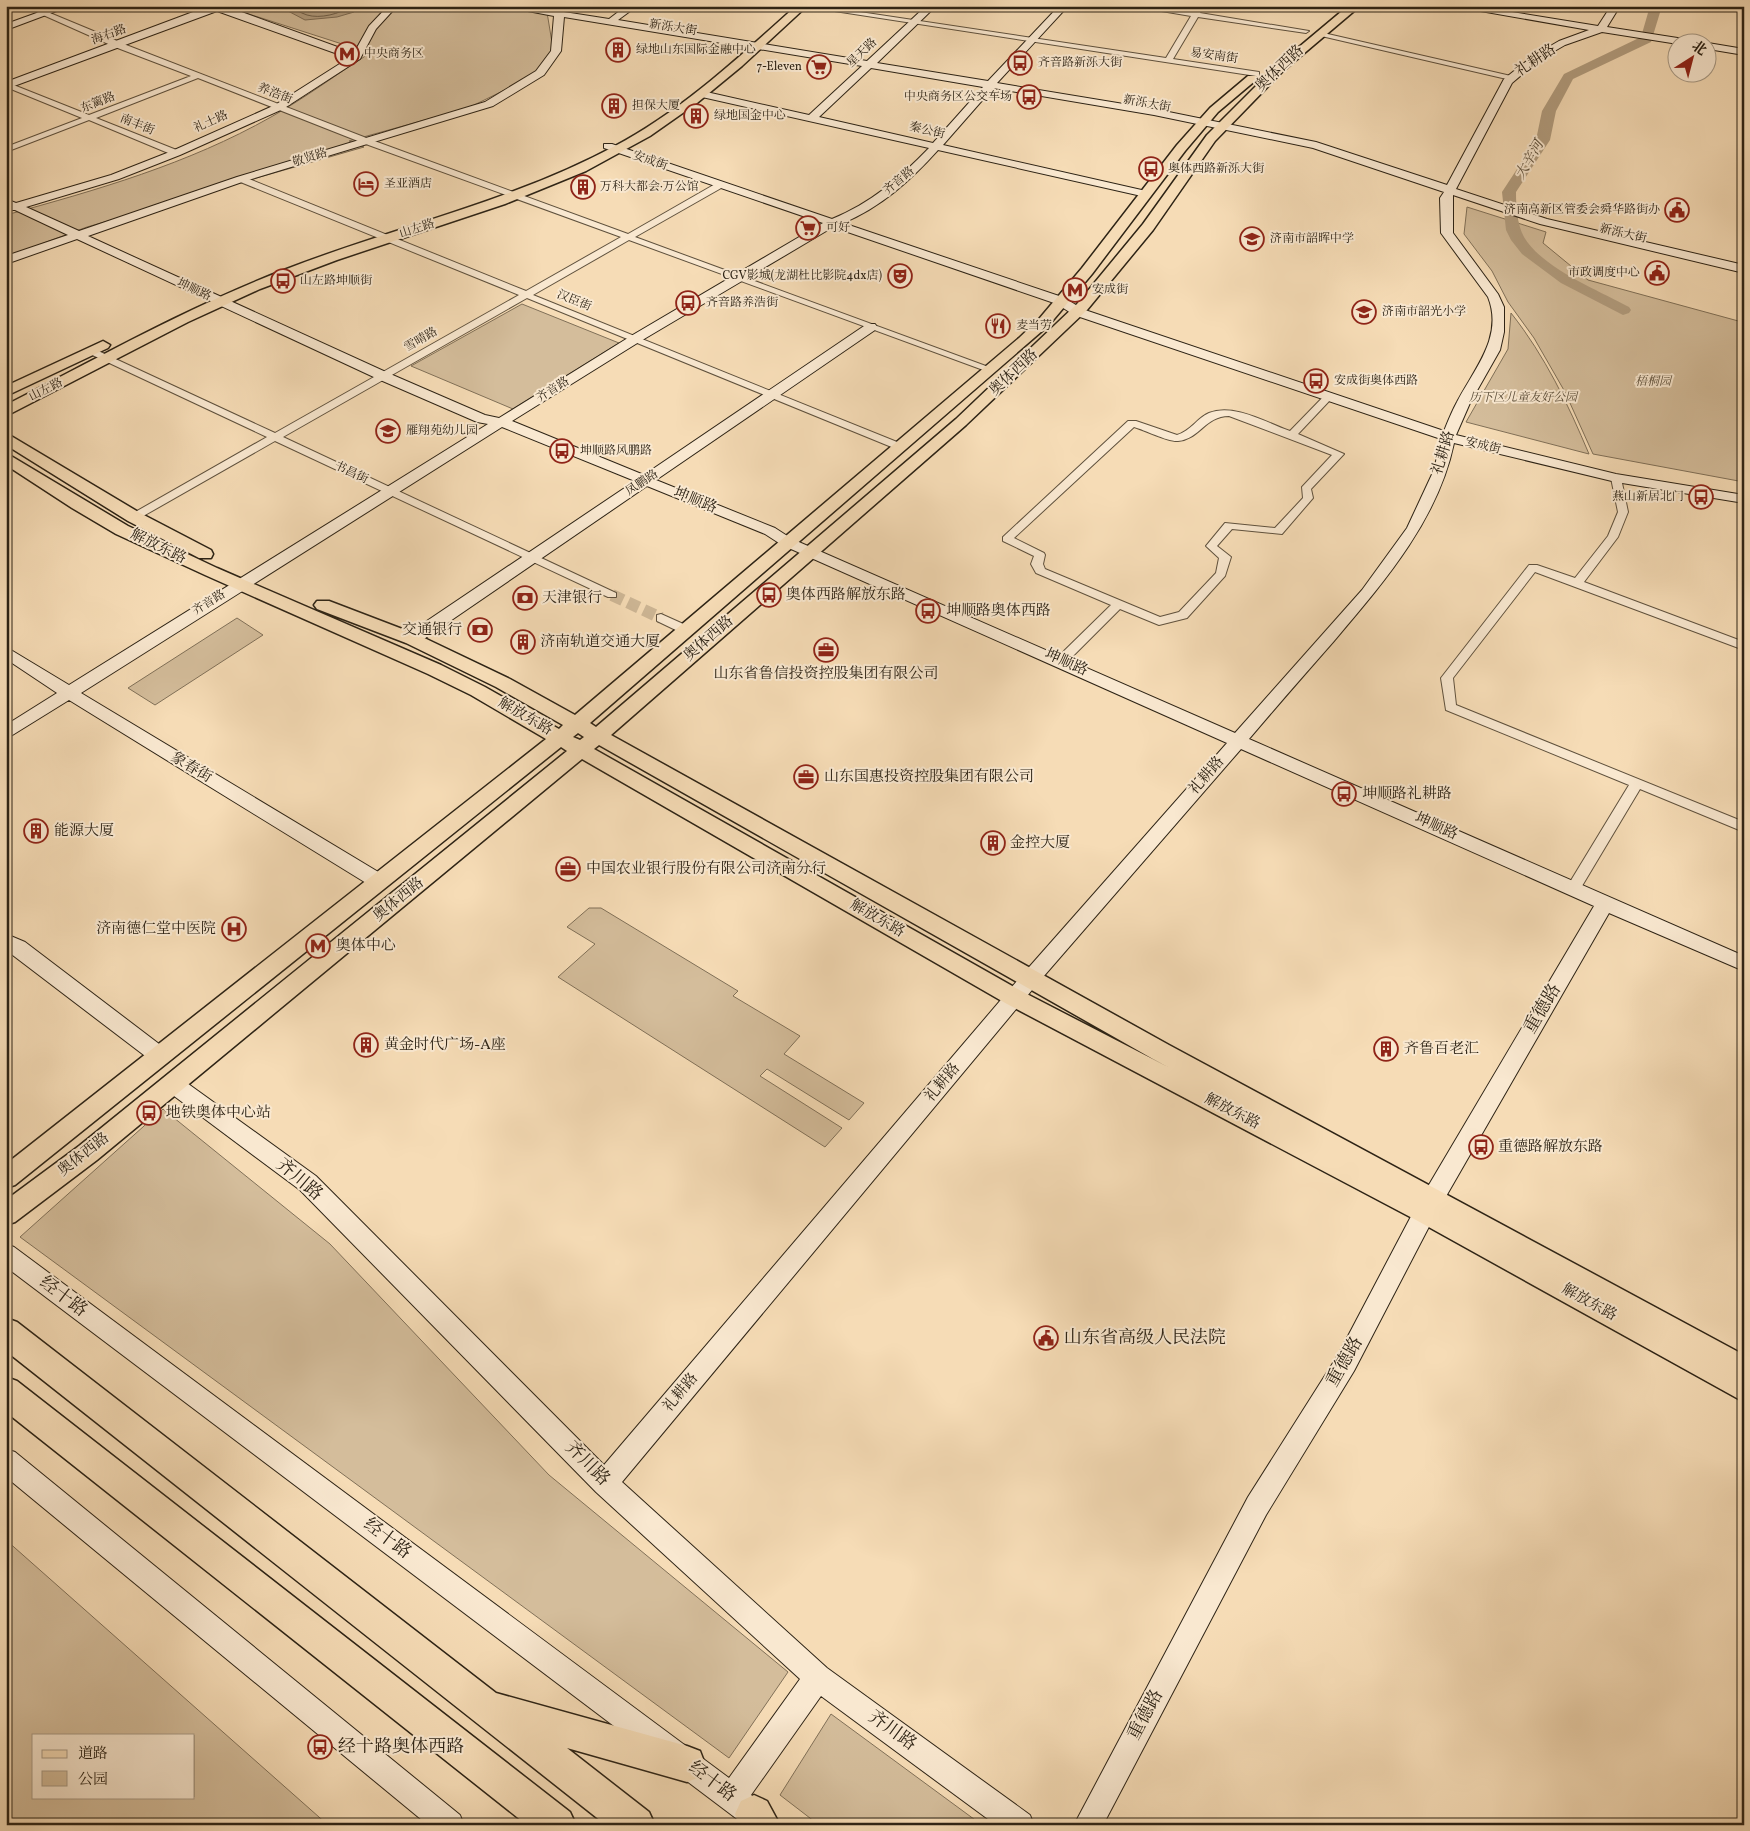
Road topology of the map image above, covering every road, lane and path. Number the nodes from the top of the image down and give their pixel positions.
1 (26, 6) edge
2 (66, 6) edge
3 (206, 6) edge
4 (393, 6) edge
5 (506, 6) edge
6 (536, 6) edge
7 (633, 6) edge
8 (803, 6) edge
9 (932, 6) edge
10 (1064, 6) edge
11 (1135, 6) edge
12 (1201, 6) edge
13 (1355, 6) edge
14 (1456, 6) edge
15 (1616, 6) edge
16 (217, 7) edge
17 (559, 10) edge
18 (45, 14) junction
19 (1193, 15) junction
20 (614, 19) junction
21 (913, 23) junction
22 (6, 27) edge
23 (1601, 29) junction
24 (1313, 30) junction
25 (1668, 40) edge
26 (751, 42) junction
27 (1032, 42) junction
28 (115, 43) junction
29 (1718, 48) edge
30 (1744, 52) edge
31 (357, 57) junction
32 (1168, 61) junction
33 (871, 62) junction
34 (1256, 74) junction
35 (197, 76) junction
36 (1511, 78) junction
37 (993, 82) junction
38 (7, 84) edge
39 (702, 94) junction
40 (279, 107) junction
41 (90, 118) junction
42 (1207, 118) junction
43 (811, 119) junction
44 (1227, 122) junction
45 (366, 142) junction
46 (935, 147) junction
47 (613, 148) junction
48 (6, 150) edge
49 (176, 153) junction
50 (241, 179) junction
51 (720, 185) junction
52 (1451, 187) junction
53 (511, 194) junction
54 (1146, 194) junction
55 (1483, 198) junction
56 (9, 206) edge
57 (834, 223) junction
58 (373, 233) junction
59 (76, 235) junction
60 (628, 237) junction
61 (387, 239) junction
62 (1744, 259) edge
63 (6, 260) edge
64 (1744, 269) edge
65 (740, 278) junction
66 (206, 295) junction
67 (526, 295) junction
68 (221, 302) junction
69 (1061, 302) junction
70 (1081, 308) junction
71 (871, 326) junction
72 (635, 339) junction
73 (91, 351) junction
74 (107, 359) junction
75 (989, 369) junction
76 (383, 376) junction
77 (6, 392) edge
78 (771, 395) junction
79 (1329, 396) junction
80 (6, 411) edge
81 (504, 421) junction
82 (1450, 433) junction
83 (1292, 435) junction
84 (6, 438) edge
85 (274, 438) junction
86 (898, 446) junction
87 (6, 458) edge
88 (1616, 478) junction
89 (648, 479) junction
90 (1744, 488) edge
91 (390, 491) junction
92 (1744, 499) edge
93 (134, 517) junction
94 (791, 538) junction
95 (815, 548) junction
96 (532, 558) junction
97 (246, 580) junction
98 (1577, 583) junction
99 (612, 595) tunnel mouth
100 (1119, 604) junction
101 (661, 618) tunnel mouth
102 (686, 630) junction
103 (412, 639) junction
104 (1744, 646) edge
105 (6, 652) edge
106 (1068, 654) junction
107 (68, 692) junction
108 (568, 731) junction
109 (6, 733) edge
110 (1242, 736) junction
111 (589, 743) junction
112 (1637, 783) junction
113 (1744, 827) edge
114 (378, 881) junction
115 (1577, 884) junction
116 (1606, 902) junction
117 (6, 941) edge
118 (1744, 952) edge
119 (1744, 964) edge
120 (1030, 979) junction
121 (1015, 998) junction
122 (160, 1056) junction
123 (173, 1084) junction
124 (6, 1178) edge
125 (1430, 1206) junction
126 (6, 1214) edge
127 (6, 1254) edge
128 (6, 1332) edge
129 (1744, 1369) edge
130 (1744, 1389) edge
131 (6, 1392) edge
132 (6, 1461) edge
133 (605, 1483) junction
134 (818, 1677) junction
135 (486, 1707) junction
136 (687, 1764) junction
137 (754, 1815) edge
138 (450, 1825) edge
139 (557, 1825) edge
140 (636, 1825) edge
141 (1020, 1825) edge
142 (1088, 1825) edge

1 - 18 street, 养浩街
2 - 18 street
3 - 28 street, 海右路
4 - 31 street, 礼士路
5 - 17 street, 新泺大街
6 - 17 street, 新泺大街
7 - 20 street
8 - 21 street
8 - 26 main road, 山左路
9 - 21 street, 星天路
10 - 27 street, 齐音路
11 - 19 street
12 - 19 street
13 - 24 main road, 奥体西路
14 - 23 street
15 - 23 street
16 - 28 street, 海右路
16 - 31 street
17 - 20 street, 新泺大街
17 - 26 street, 新泺大街
17 - 45 main road, 敬贤路
18 - 22 street
18 - 28 street, 养浩街
19 - 24 street
19 - 32 street
20 - 26 street, 新泺大街
21 - 27 street
21 - 33 street, 星天路
23 - 25 street
23 - 36 street, 礼耕路
24 - 34 main road, 奥体西路
24 - 36 street
24 - 44 main road, 奥体西路
26 - 33 street, 新泺大街
26 - 33 street, 新泺大街
26 - 39 main road, 山左路
26 - 47 main road, 山左路
27 - 32 street, 易安南街
27 - 37 street, 齐音路
28 - 35 street, 养浩街
28 - 38 street, 海右路
29 - 30 street
31 - 40 main road, 礼士路
32 - 34 street, 易安南街
33 - 37 street, 新泺大街
33 - 43 street, 星天路
34 - 42 main road, 奥体西路
35 - 40 street, 养浩街
35 - 41 street, 东篱路
36 - 52 street, 礼耕路
37 - 42 street, 新泺大街
37 - 46 street, 齐音路
38 - 41 street, 南丰街
39 - 43 street, 秦公街
39 - 47 main road, 山左路
40 - 45 street, 养浩街
40 - 49 main road, 礼士路
41 - 48 street, 东篱路
41 - 49 street, 南丰街
42 - 44 street, 新泺大街
42 - 54 main road, 奥体西路
43 - 46 street, 秦公街
44 - 52 main road, 新泺大街
44 - 70 main road, 奥体西路
45 - 50 main road, 敬贤路
45 - 53 street, 养浩街
46 - 54 street, 秦公街
46 - 57 street, 齐音路
47 - 51 street, 安成街
47 - 53 main road, 山左路
49 - 56 street, 礼士路
50 - 58 street, 汉臣街
50 - 59 main road, 敬贤路
51 - 57 street, 安成街
51 - 60 street, 雪晴路
52 - 55 main road, 新泺大街
52 - 82 street, 礼耕路
53 - 58 main road, 山左路
53 - 60 street, 养浩街
53 - 61 main road, 山左路
54 - 69 main road, 奥体西路
55 - 62 street, 新泺大街
55 - 64 main road, 新泺大街
56 - 59 street, 坤顺路
57 - 65 street, 齐音路
57 - 69 street, 安成街
58 - 61 street, 汉臣街
58 - 66 main road, 山左路
59 - 63 main road, 敬贤路
59 - 66 street, 坤顺路
60 - 65 street, 养浩街
60 - 67 street, 雪晴路
61 - 67 street, 汉臣街
61 - 68 main road, 山左路
65 - 71 street, 养浩街
65 - 72 street, 齐音路
66 - 68 street, 坤顺路
66 - 73 main road, 山左路
67 - 72 street, 汉臣街
67 - 76 street, 雪晴路
68 - 74 main road, 山左路
68 - 76 street, 坤顺路
69 - 70 street, 安成街
69 - 75 main road, 奥体西路
70 - 79 street, 安成街
70 - 82 street, 安成街
70 - 95 main road, 奥体西路
71 - 75 street, 养浩街
71 - 78 street, 凤鹏路
72 - 78 street, 汉臣街
72 - 81 street, 齐音路
73 - 74 street, 书昌街
73 - 77 main road, 山左路
74 - 80 main road, 山左路
74 - 85 street, 书昌街
75 - 86 main road, 奥体西路
76 - 81 street, 坤顺路
76 - 85 street, 雪晴路
78 - 86 street, 汉臣街
78 - 89 street, 凤鹏路
79 - 82 street, 安成街
79 - 83 street
81 - 89 main road, 坤顺路
81 - 91 street, 齐音路
82 - 88 street, 安成街
82 - 90 street, 安成街
82 - 110 street, 礼耕路
83 - 100 street
83 - 100 street
84 - 93 main road, 解放东路
85 - 91 street, 书昌街
85 - 93 street, 雪晴路
86 - 94 main road, 奥体西路
87 - 97 main road, 解放东路
88 - 92 street, 安成街
88 - 98 street
89 - 94 main road, 坤顺路
89 - 96 street, 凤鹏路
91 - 96 street, 书昌街
91 - 97 street, 齐音路
93 - 97 main road, 解放东路
94 - 95 main road, 坤顺路
94 - 102 main road, 奥体西路
95 - 106 main road, 坤顺路
95 - 110 street, 坤顺路
95 - 111 main road, 奥体西路
96 - 99 street, 书昌街
96 - 103 street, 凤鹏路
97 - 103 main road, 解放东路
97 - 107 street, 齐音路
97 - 108 main road, 解放东路
98 - 104 street
98 - 112 street
100 - 106 street
101 - 102 street
102 - 108 main road, 奥体西路
103 - 108 main road, 解放东路
105 - 107 street, 象春街
106 - 110 main road, 坤顺路
107 - 109 street, 齐音路
107 - 114 street, 象春街
108 - 111 main road, 解放东路
108 - 114 main road, 奥体西路
110 - 115 street, 坤顺路
110 - 120 street, 礼耕路
111 - 120 main road, 解放东路
111 - 121 main road, 解放东路
111 - 123 main road, 奥体西路
112 - 113 street
112 - 115 street
114 - 122 main road, 奥体西路
115 - 116 street, 坤顺路
115 - 118 main road, 坤顺路
116 - 119 street, 坤顺路
116 - 125 street, 重德路
117 - 122 street
120 - 121 street, 礼耕路
120 - 125 main road, 解放东路
121 - 125 main road, 解放东路
121 - 133 street, 礼耕路
122 - 124 main road, 奥体西路
123 - 126 main road, 奥体西路
123 - 133 main road, 齐川路
125 - 129 main road, 解放东路
125 - 130 main road, 解放东路
125 - 142 street, 重德路
127 - 136 street, 经十路
128 - 135 highway
131 - 139 highway
132 - 138 street
133 - 134 main road, 齐川路
134 - 137 street
134 - 141 main road, 齐川路
135 - 136 highway
135 - 140 highway
136 - 137 street, 经十路

